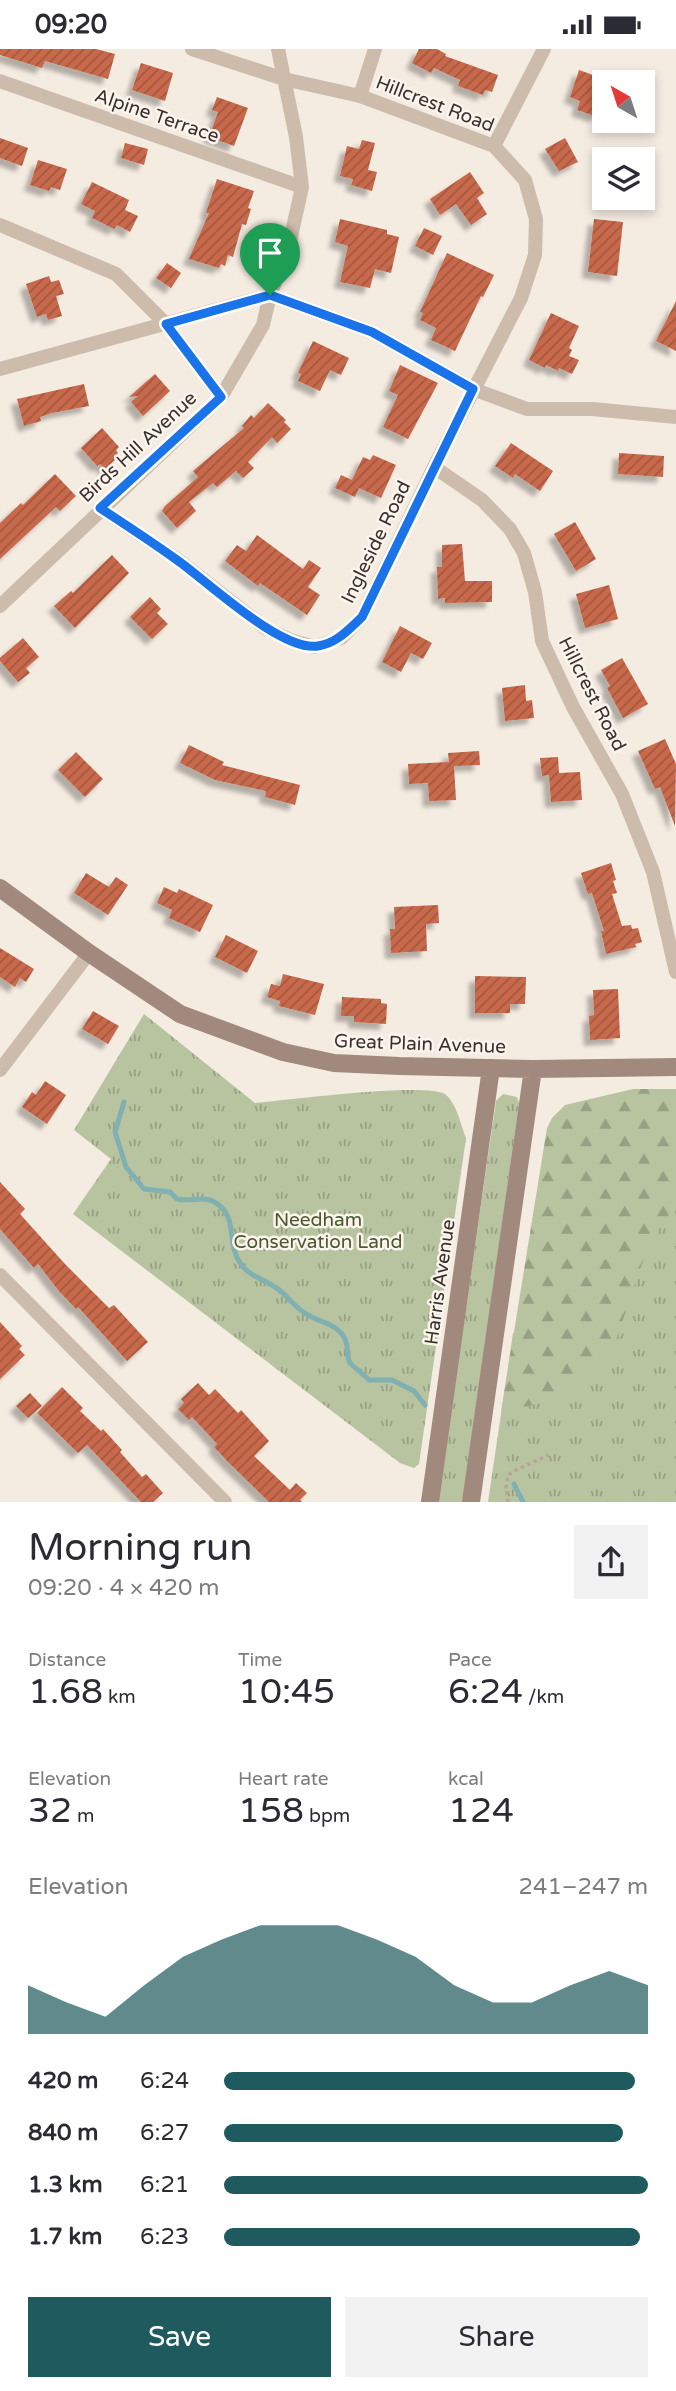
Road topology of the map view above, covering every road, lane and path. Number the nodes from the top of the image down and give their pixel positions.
1 (192, 49) edge
2 (278, 49) edge
3 (375, 49) edge
4 (544, 49) edge
5 (284, 79) junction
6 (0, 81) edge
7 (360, 96) junction
8 (494, 146) junction
9 (302, 187) junction
10 (0, 225) edge
11 (270, 295) junction
12 (166, 324) junction
13 (0, 369) edge
14 (473, 389) junction
15 (221, 397) junction
16 (676, 417) edge
17 (434, 467) junction
18 (100, 508) junction
19 (0, 605) edge
20 (0, 888) edge
21 (89, 953) junction
22 (676, 972) edge
23 (676, 1067) edge
24 (491, 1068) junction
25 (533, 1069) junction
26 (0, 1070) edge
27 (0, 1275) edge
28 (549, 1455) dead end
29 (225, 1502) edge
30 (430, 1502) edge
31 (471, 1502) edge
32 (508, 1502) edge

1 - 5 street, Hillcrest Road
2 - 5 street, Birds Hill Avenue
3 - 7 street
4 - 8 street
5 - 7 street, Hillcrest Road
5 - 9 street, Birds Hill Avenue
6 - 9 street, Alpine Terrace
7 - 8 street, Hillcrest Road
8 - 14 street, Hillcrest Road
9 - 11 street, Birds Hill Avenue
10 - 12 street
11 - 12 street
11 - 14 street
11 - 15 street, Birds Hill Avenue
12 - 13 street
12 - 15 street
14 - 16 street
14 - 17 street, Hillcrest Road
15 - 18 street, Birds Hill Avenue
17 - 18 street, Ingleside Road
17 - 22 street, Hillcrest Road
18 - 19 street, Birds Hill Avenue
20 - 21 street, Great Plain Avenue
21 - 24 street, Great Plain Avenue
21 - 26 street
23 - 25 street, Great Plain Avenue
24 - 25 street, Great Plain Avenue
24 - 30 street, Harris Avenue
25 - 31 street
27 - 29 street
28 - 32 path

